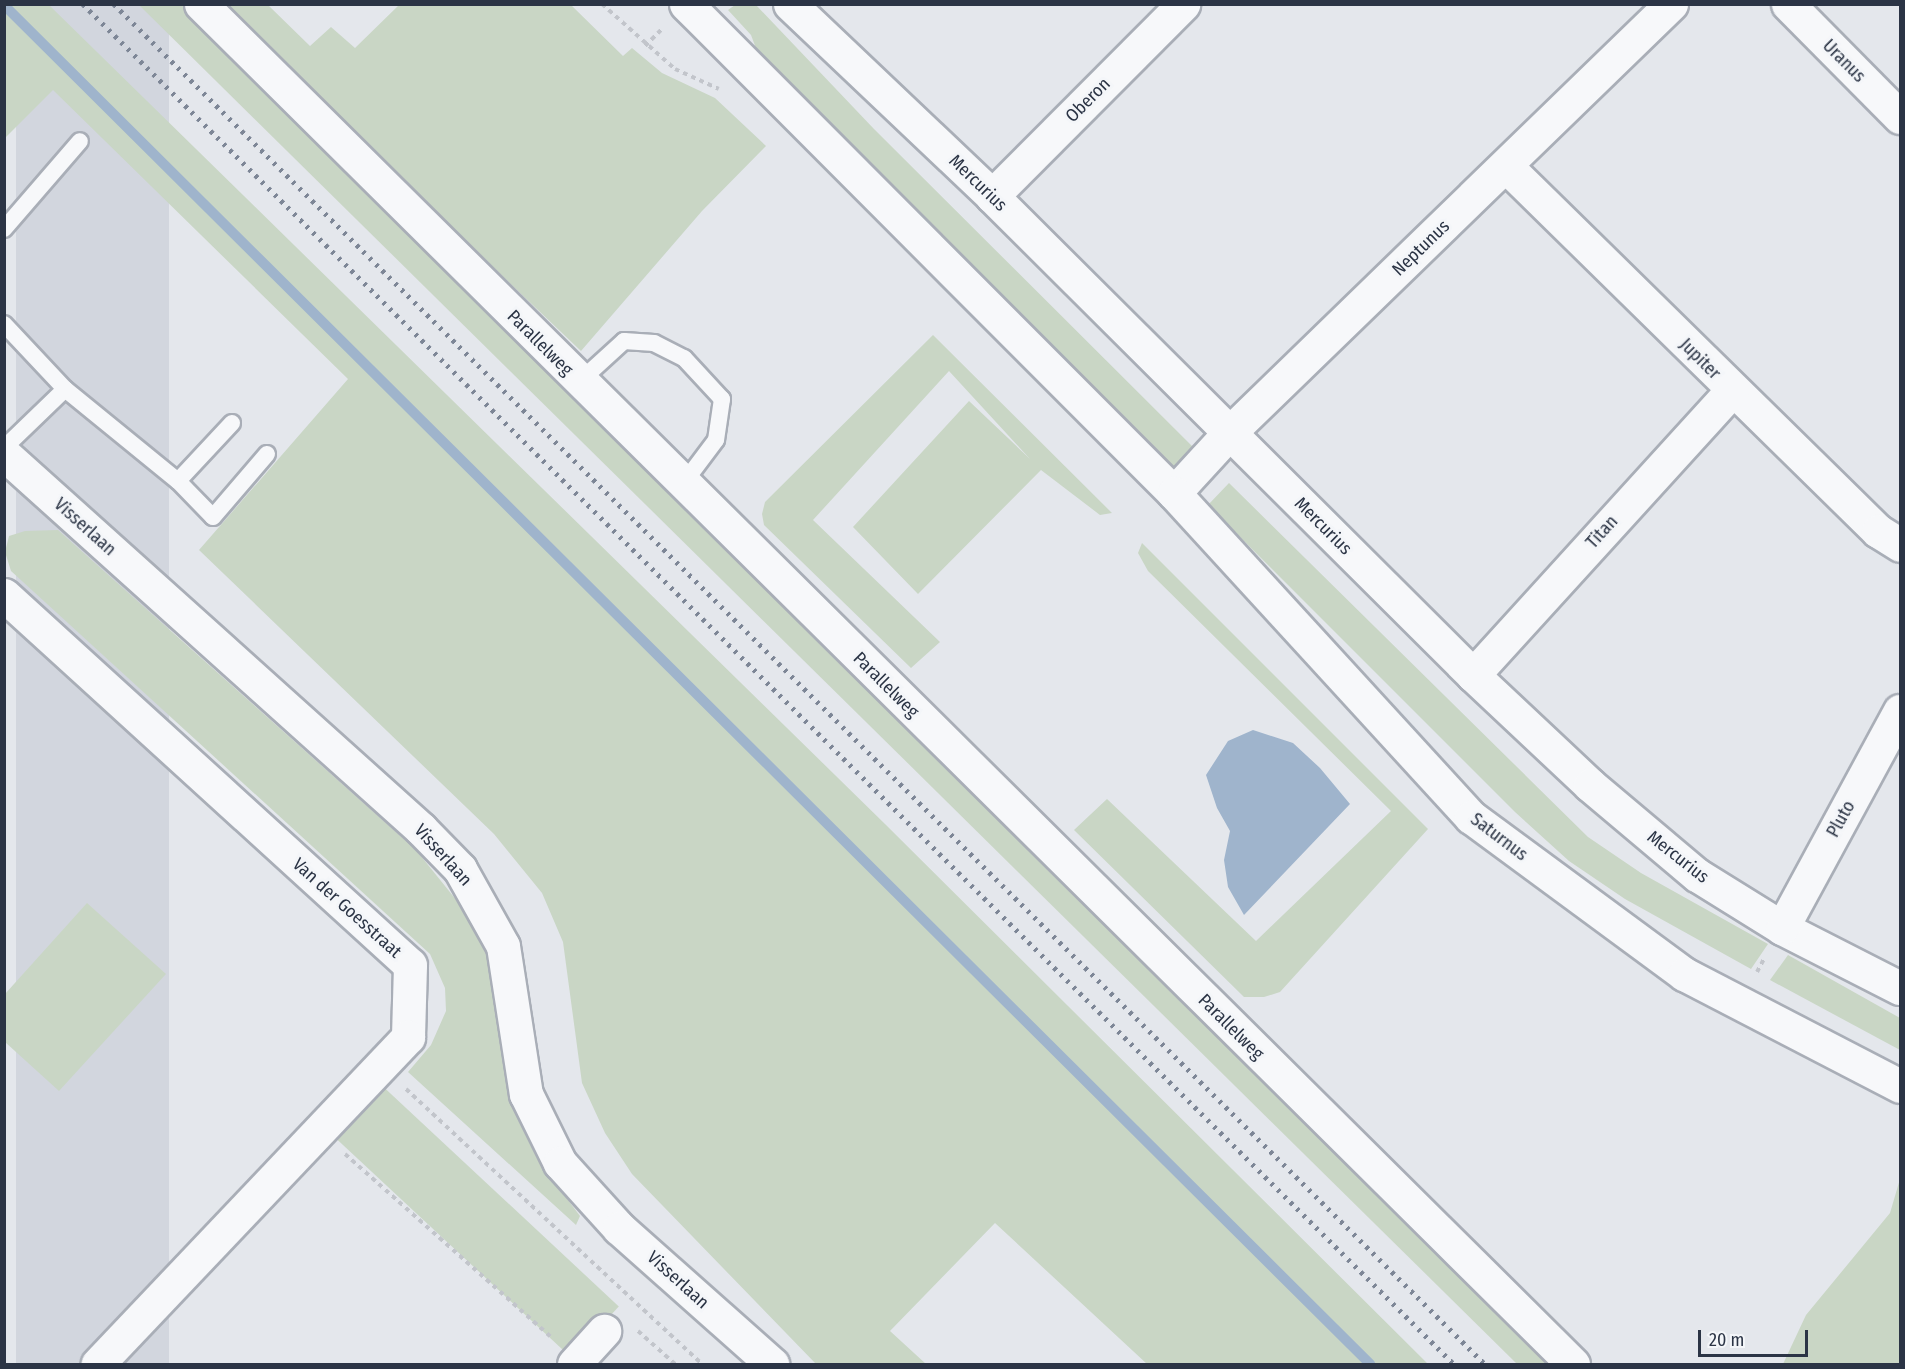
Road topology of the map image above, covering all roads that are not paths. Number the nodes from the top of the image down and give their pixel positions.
1 (201, 4) edge
2 (687, 4) edge
3 (790, 4) edge
4 (1183, 4) edge
5 (1671, 4) edge
6 (1788, 4) edge
7 (1900, 117) edge
8 (80, 141) dead end
9 (1506, 166) junction
10 (993, 196) junction
11 (4, 229) edge
12 (4, 324) edge
13 (579, 382) junction
14 (65, 389) junction
15 (1732, 390) junction
16 (232, 423) dead end
17 (1229, 433) junction
18 (4, 448) edge
19 (4, 454) edge
20 (267, 454) dead end
21 (178, 482) junction
22 (683, 484) junction
23 (1174, 493) junction
24 (1900, 545) edge
25 (4, 595) edge
26 (1473, 675) junction
27 (1900, 711) edge
28 (1782, 928) junction
29 (1900, 988) edge
30 (1900, 1086) edge
31 (620, 1330) road end
32 (575, 1363) edge
33 (98, 1365) edge
34 (772, 1365) edge
35 (1573, 1365) edge

1 - 13 street, Parallelweg
2 - 23 street
3 - 10 street, Mercurius
4 - 10 street, Oberon
5 - 9 street, Neptunus
6 - 7 street, Uranus
8 - 11 lane
9 - 15 street, Jupiter
9 - 17 street, Neptunus
10 - 17 street, Mercurius
12 - 14 lane
13 - 22 street, Parallelweg
13 - 22 lane
14 - 18 lane
14 - 21 lane
15 - 24 street, Jupiter
15 - 26 street, Titan
16 - 21 lane
17 - 23 street, Neptunus
17 - 26 street, Mercurius
19 - 34 street, Visserlaan
20 - 21 lane
22 - 35 street, Parallelweg
23 - 30 street, Saturnus
25 - 33 street, Van der Goesstraat
26 - 28 street, Mercurius
27 - 28 street, Pluto
28 - 29 street, Mercurius
31 - 32 street

